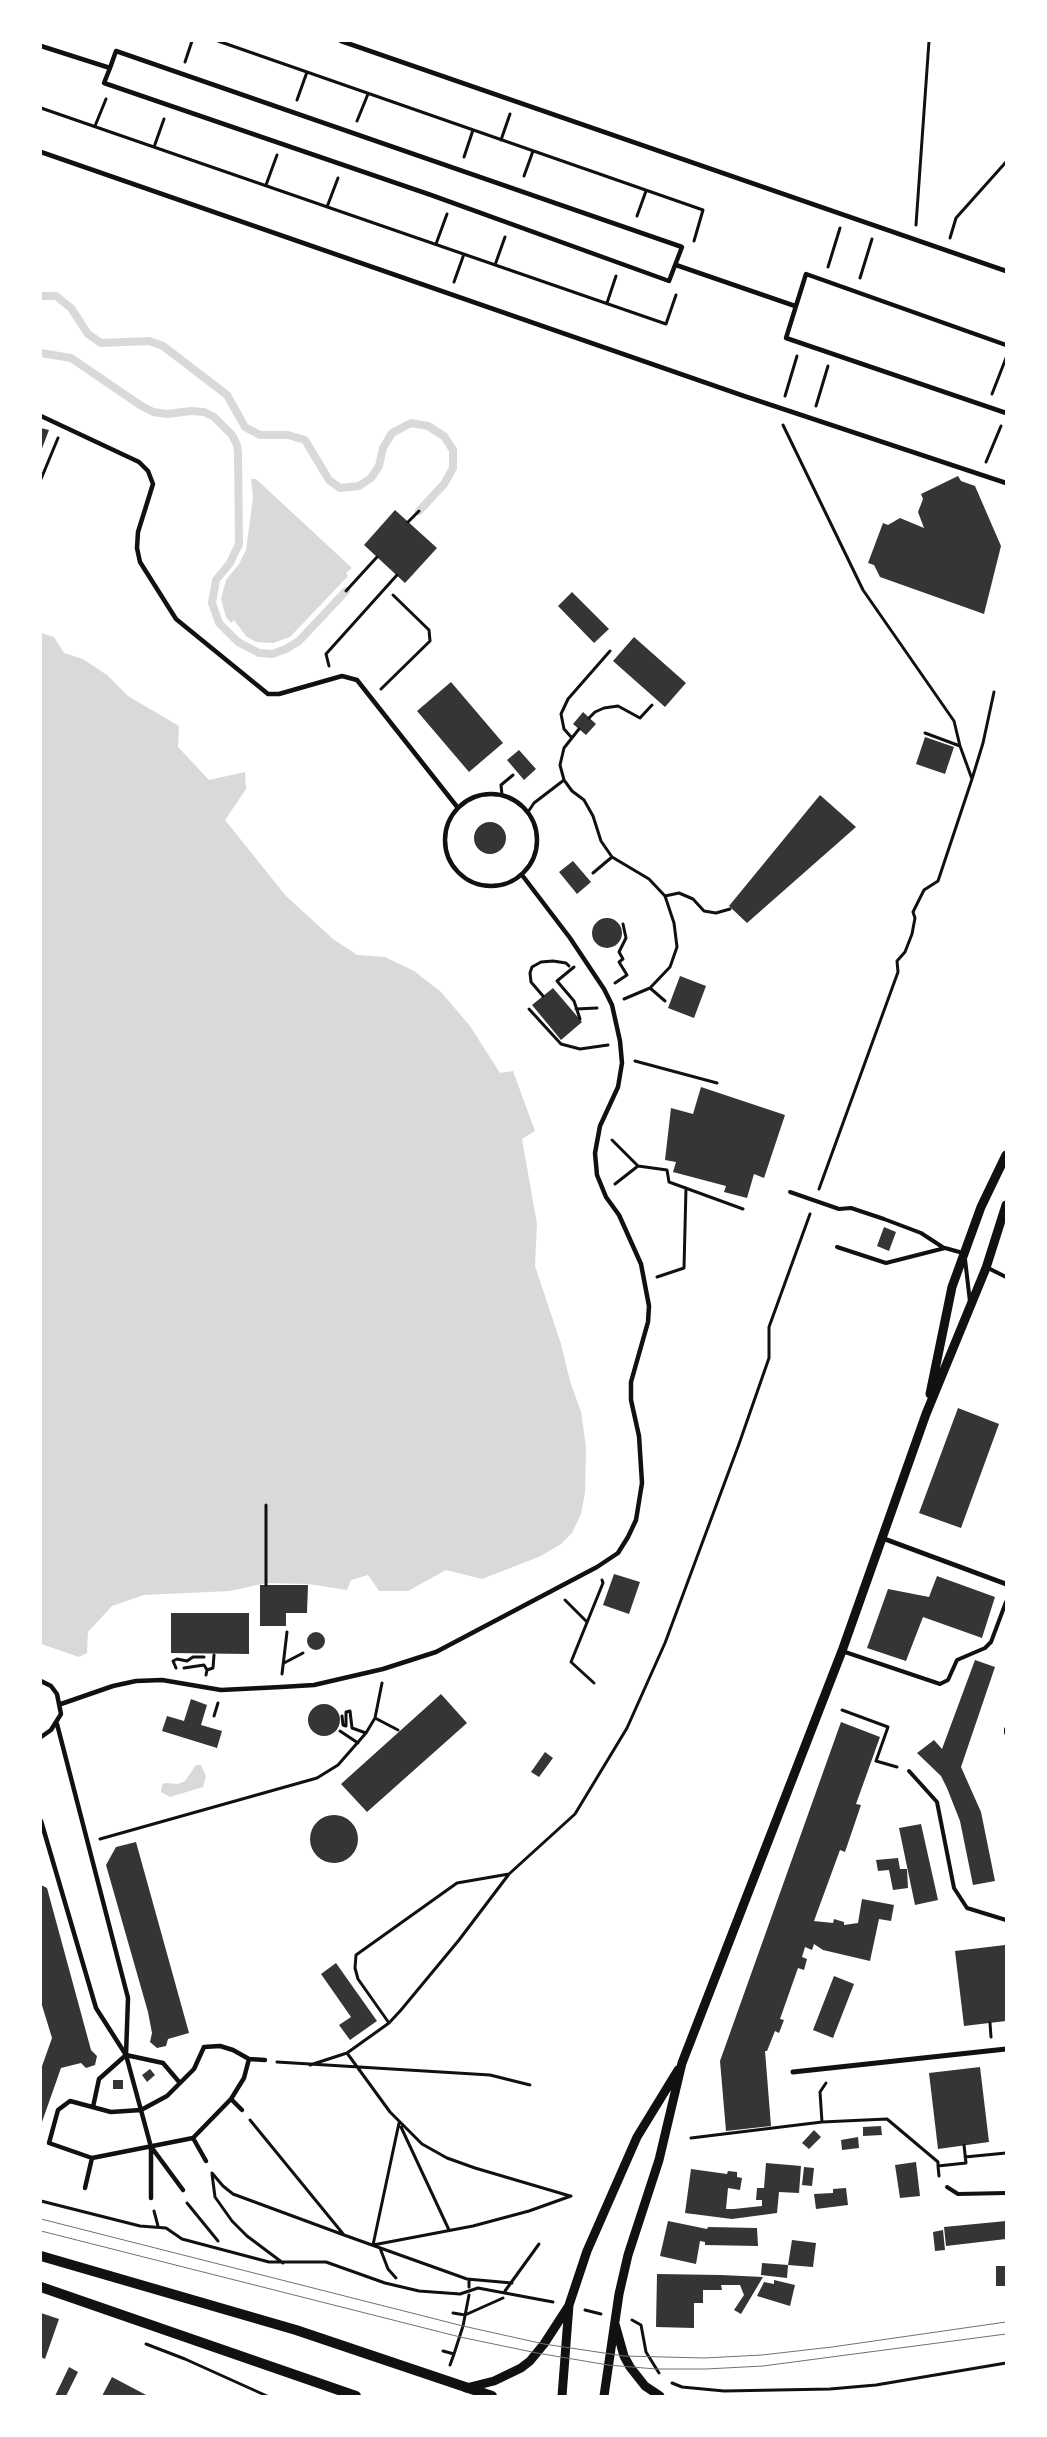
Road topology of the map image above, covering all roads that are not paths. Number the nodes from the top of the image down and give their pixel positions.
1 (341, 41) edge
2 (41, 46) edge
3 (110, 68) junction
4 (41, 152) edge
5 (676, 265) junction
6 (1006, 271) edge
7 (796, 306) junction
8 (1006, 344) edge
9 (1006, 413) edge
10 (41, 416) edge
11 (1006, 483) edge
12 (458, 808) junction
13 (522, 875) junction
14 (1006, 1155) edge
15 (790, 1192) dead end
16 (1006, 1205) edge
17 (837, 1247) dead end
18 (944, 1248) junction
19 (964, 1253) junction
20 (986, 1268) junction
21 (1006, 1277) edge
22 (970, 1306) junction
23 (926, 1414) junction
24 (882, 1538) junction
25 (1006, 1584) edge
26 (1006, 1602) edge
27 (842, 1651) junction
28 (41, 1681) edge
29 (61, 1704) junction
30 (57, 1724) junction
31 (1006, 1728) edge
32 (1006, 1733) edge
33 (41, 1737) edge
34 (909, 1772) road end
35 (41, 1821) edge
36 (1006, 1920) edge
37 (1006, 2049) edge
38 (126, 2055) junction
39 (249, 2059) junction
40 (265, 2060) road end
41 (682, 2063) junction
42 (793, 2072) dead end
43 (180, 2083) junction
44 (231, 2099) junction
45 (92, 2108) junction
46 (141, 2110) junction
47 (242, 2110) road end
48 (193, 2138) junction
49 (151, 2147) junction
50 (92, 2158) junction
51 (206, 2161) road end
52 (947, 2187) road end
53 (85, 2188) dead end
54 (183, 2190) dead end
55 (1006, 2193) edge
56 (151, 2198) dead end
57 (41, 2256) edge
58 (41, 2287) edge
59 (569, 2305) junction
60 (614, 2319) junction
61 (466, 2388) junction
62 (356, 2396) edge
63 (492, 2396) edge
64 (562, 2396) edge
65 (604, 2396) edge
66 (660, 2396) edge

1 - 6 street
2 - 3 street
3 - 5 street
3 - 5 street
4 - 11 street
5 - 7 street
7 - 8 street
7 - 9 street
10 - 12 street
12 - 13 street
12 - 13 street
13 - 29 street
14 - 19 street
15 - 18 lane
16 - 20 street
17 - 18 lane
18 - 19 lane
19 - 22 lane
19 - 23 street
20 - 21 lane
20 - 22 street
22 - 23 street
23 - 24 street
24 - 25 street
24 - 27 street
26 - 27 lane
27 - 41 street
28 - 29 street
29 - 30 street
30 - 33 street
30 - 38 street
31 - 32 lane
34 - 36 lane
35 - 38 street
37 - 42 street
38 - 43 street
38 - 45 street
38 - 46 street
39 - 40 street
39 - 43 street
39 - 44 street
41 - 59 street
41 - 60 street
43 - 46 street
44 - 47 street
44 - 48 street
45 - 46 street
45 - 50 street
46 - 49 street
48 - 49 street
48 - 51 street
49 - 50 street
49 - 54 street
49 - 56 street
50 - 53 street
52 - 55 lane
57 - 61 main road
58 - 62 main road
59 - 61 street
59 - 64 street
60 - 65 street
60 - 66 street
61 - 63 main road

